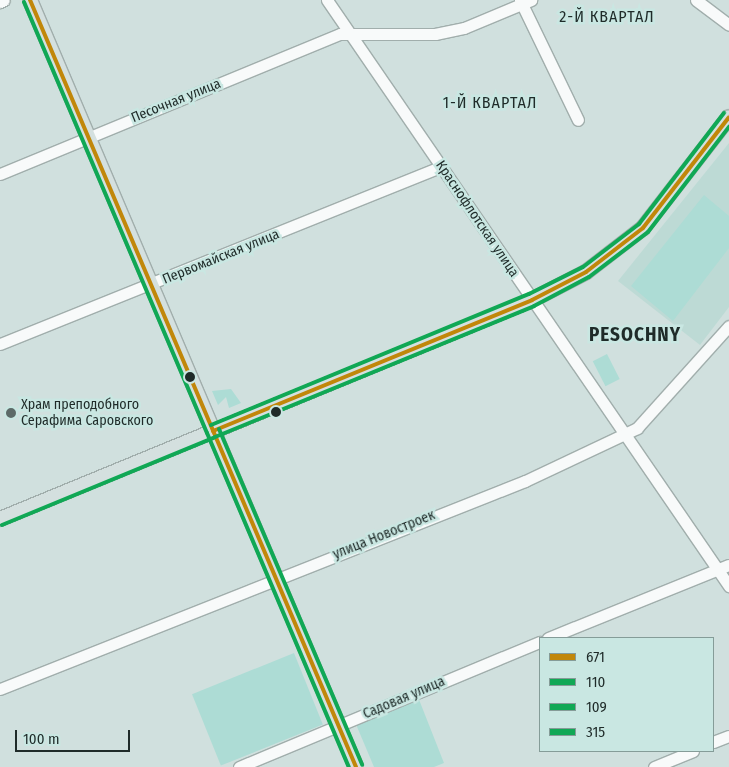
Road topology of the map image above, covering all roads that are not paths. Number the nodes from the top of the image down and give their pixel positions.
1 (4, 0) edge
2 (30, 0) edge
3 (327, 0) edge
4 (696, 0) edge
5 (525, 1) edge
6 (0, 2) edge
7 (729, 24) edge
8 (352, 36) junction
9 (729, 117) edge
10 (578, 120) dead end
11 (90, 136) junction
12 (442, 166) junction
13 (0, 174) edge
14 (151, 286) junction
15 (532, 300) junction
16 (729, 326) edge
17 (0, 344) edge
18 (213, 431) junction
19 (624, 432) junction
20 (0, 519) edge
21 (729, 565) edge
22 (717, 568) junction
23 (276, 579) junction
24 (729, 586) edge
25 (550, 637) edge
26 (539, 642) edge
27 (0, 689) edge
28 (339, 725) junction
29 (729, 736) edge
30 (714, 742) edge
31 (691, 752) edge
32 (239, 767) edge
33 (356, 767) edge
34 (654, 767) edge

1 - 6 street
2 - 11 main road
3 - 8 street, Краснофлотская улица
4 - 7 street
5 - 8 street, Песочная улица
5 - 10 street
8 - 11 street, Песочная улица
8 - 12 street, Краснофлотская улица
9 - 15 main road
11 - 13 street, Песочная улица
11 - 14 main road
12 - 14 street, Первомайская улица
12 - 15 street, Краснофлотская улица
14 - 17 street, Первомайская улица
14 - 18 main road
15 - 18 main road
15 - 19 street, Краснофлотская улица
16 - 19 street, улица Новостроек
18 - 20 main road
18 - 23 main road
19 - 22 street, Краснофлотская улица
19 - 23 street, улица Новостроек
21 - 22 street
22 - 24 street, Краснофлотская улица
22 - 25 street
23 - 27 street, улица Новостроек
23 - 28 main road
26 - 28 street, Садовая улица
28 - 32 street, Садовая улица
28 - 33 main road
29 - 30 street
31 - 34 street

